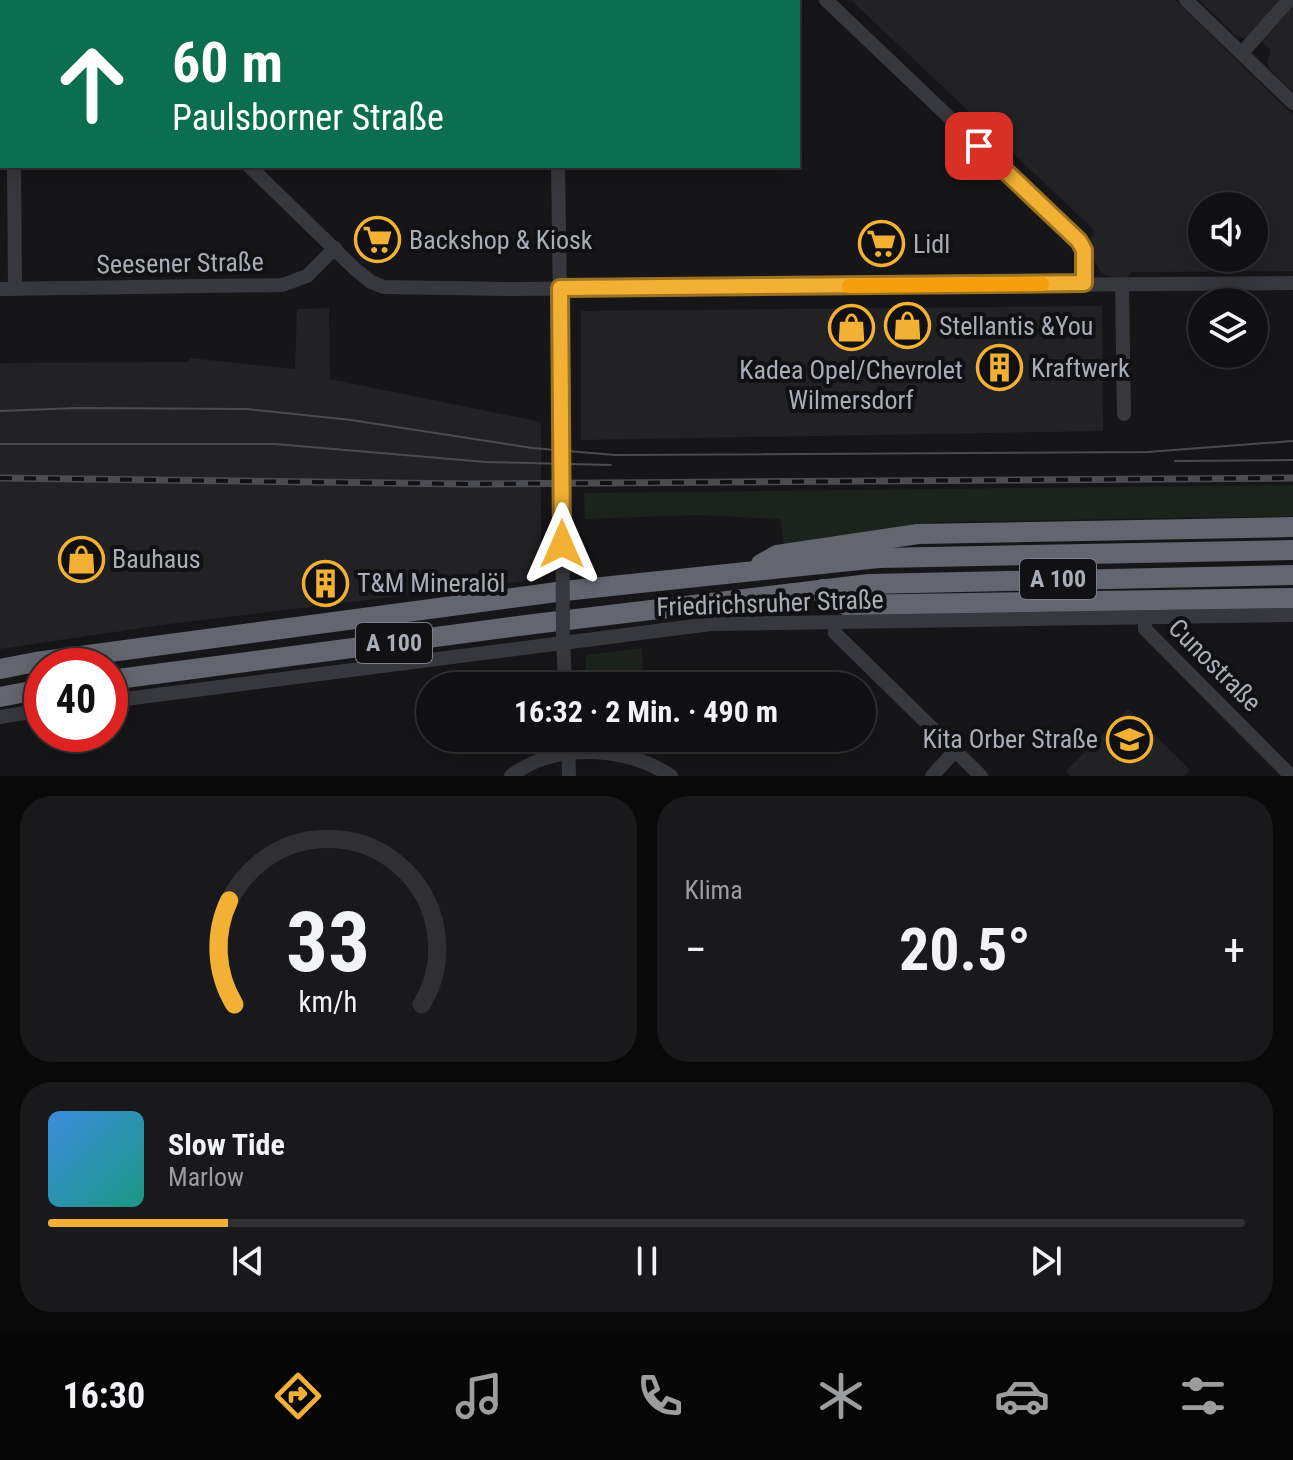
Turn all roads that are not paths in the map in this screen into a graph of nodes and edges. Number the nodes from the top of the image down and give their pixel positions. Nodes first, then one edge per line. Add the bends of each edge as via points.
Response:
1 (826, 0) edge
2 (1186, 0) edge
3 (1289, 0) edge
4 (1242, 53) junction
5 (1293, 103) edge
6 (14, 168) edge
7 (251, 168) edge
8 (558, 168) edge
9 (335, 248) junction
10 (1084, 283) junction
11 (1293, 283) edge
12 (1122, 284) junction
13 (560, 288) junction
14 (7, 289) edge
15 (1124, 414) dead end
16 (1293, 527) edge
17 (1293, 550) edge
18 (751, 570) junction
19 (1293, 575) edge
20 (823, 589) junction
21 (1293, 598) edge
22 (1293, 615) edge
23 (1145, 618) junction
24 (834, 623) junction
25 (563, 638) junction
26 (0, 669) edge
27 (564, 672) edge
28 (128, 678) edge
29 (24, 692) edge
30 (0, 697) edge
31 (128, 698) edge
32 (24, 713) edge
33 (0, 717) edge
34 (955, 751) junction
35 (554, 752) edge
36 (568, 752) edge
37 (602, 752) edge
38 (511, 776) edge
39 (569, 776) edge
40 (671, 776) edge
41 (932, 776) edge
42 (981, 776) edge
43 (1291, 776) edge

1 - 10 street via 1079,241
2 - 4 street
3 - 4 street
4 - 5 street
6 - 14 street
7 - 9 street
8 - 13 street
9 - 13 street via 383,287
9 - 14 street, Seesener Straße via 307,276 282,285
10 - 12 street
10 - 13 street
11 - 12 street
12 - 15 street
13 - 25 street, bridge
16 - 18 highway via 918,534 777,555
17 - 18 highway, A 100 via 879,558
18 - 26 highway, A 100
19 - 20 highway, A 100
20 - 21 highway via 845,605
20 - 28 highway, A 100
22 - 23 street, Friedrichsruher Straße
23 - 24 street, Friedrichsruher Straße
23 - 43 street, Cunostraße via 1145,629
24 - 25 street, Friedrichsruher Straße via 711,624
24 - 34 street via 835,633
25 - 27 street
25 - 31 street, Friedrichsruher Straße
29 - 30 highway
32 - 33 street
34 - 41 street
34 - 42 street
35 - 38 street
36 - 39 street
37 - 40 street via 648,763

